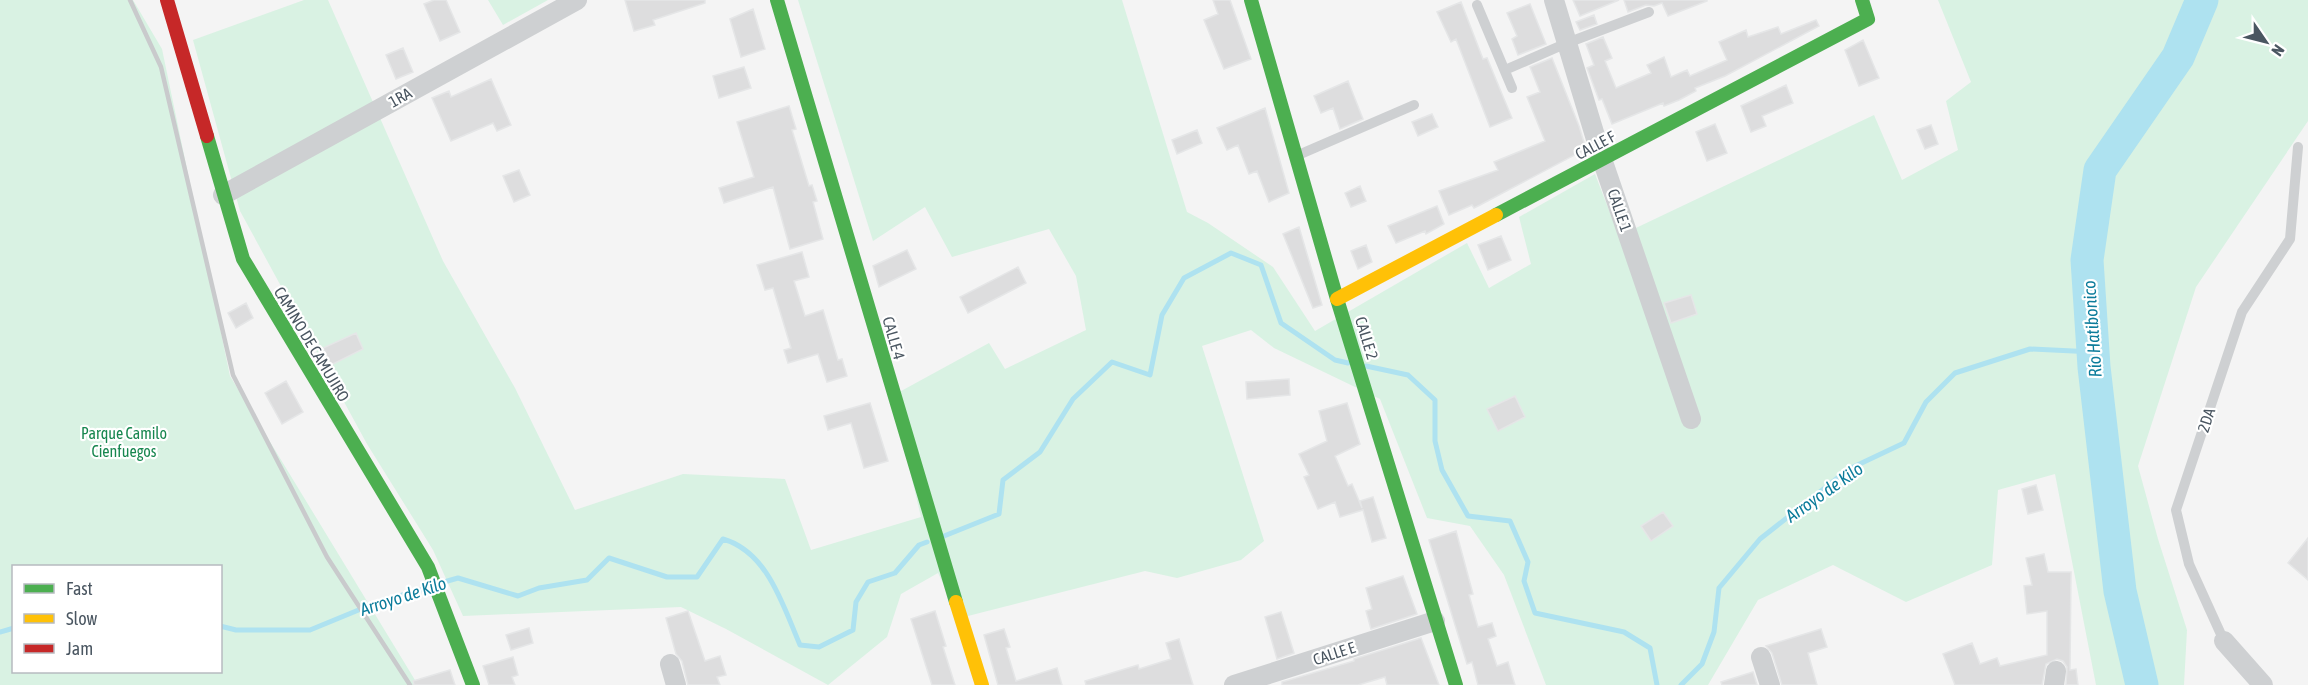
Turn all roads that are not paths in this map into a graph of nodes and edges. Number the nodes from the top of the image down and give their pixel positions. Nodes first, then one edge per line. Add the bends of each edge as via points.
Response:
1 (167, 0) edge
2 (577, 0) edge
3 (777, 0) edge
4 (1251, 0) edge
5 (1554, 0) edge
6 (1862, 0) edge
7 (1477, 5) dead end
8 (1649, 12) dead end
9 (1567, 43) junction
10 (1505, 70) junction
11 (1512, 88) dead end
12 (1414, 105) dead end
13 (2298, 147) dead end
14 (1296, 157) junction
15 (1602, 159) junction
16 (223, 195) junction
17 (1337, 299) junction
18 (1691, 419) dead end
19 (1435, 621) junction
20 (2224, 641) joint
21 (1761, 657) dead end
22 (670, 664) dead end
23 (473, 685) edge
24 (676, 685) edge
25 (982, 685) edge
26 (1235, 685) edge
27 (1456, 685) edge
28 (1770, 685) edge
29 (2263, 685) edge

1 - 16 street, CAMINO DE CAMUJIRO
2 - 16 street, 1RA
3 - 25 street, CALLE 4
4 - 14 street, CALLE 2
5 - 9 street, CALLE 1
6 - 15 street, CALLE F via 1868,19
7 - 10 lane
8 - 9 lane
9 - 10 lane
9 - 15 street, CALLE 1
10 - 11 lane
12 - 14 lane
13 - 20 lane, 2DA via 2290,238 2242,312 2176,510 2189,564
14 - 17 street, CALLE 2
15 - 17 street, CALLE F
15 - 18 street, CALLE 1
16 - 23 street, CAMINO DE CAMUJIRO via 243,259 428,567
17 - 19 street, CALLE 2
19 - 26 street, CALLE E
19 - 27 street, CALLE 2
20 - 29 street, 2DA
21 - 28 street
22 - 24 street

